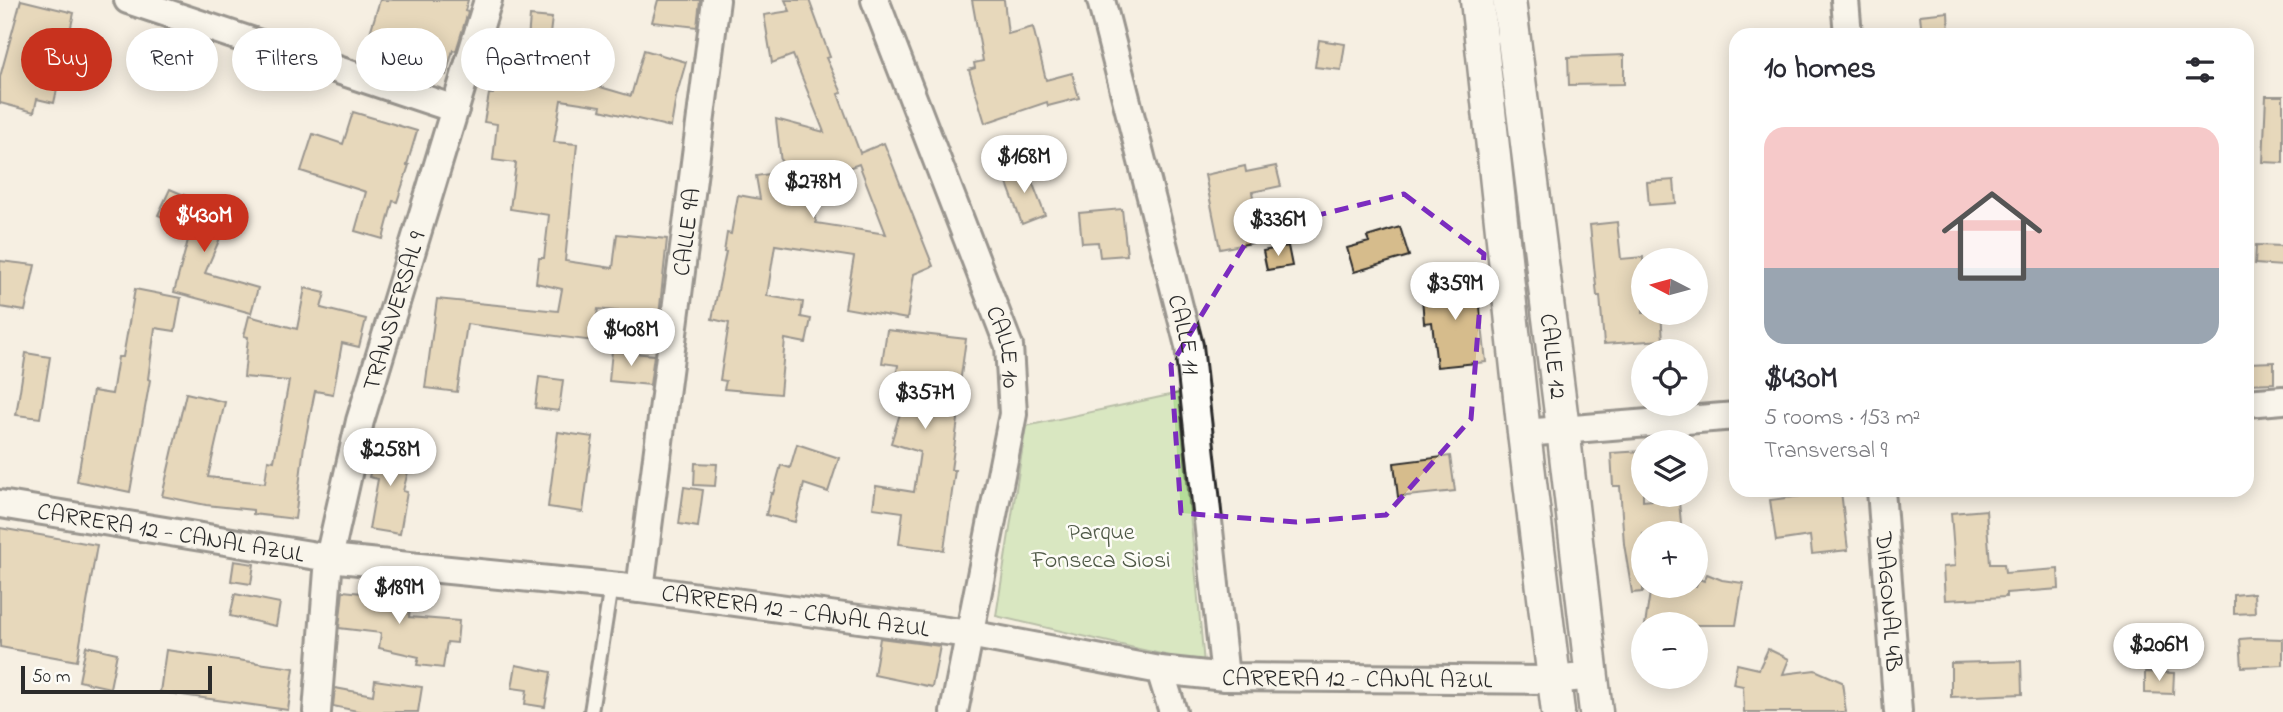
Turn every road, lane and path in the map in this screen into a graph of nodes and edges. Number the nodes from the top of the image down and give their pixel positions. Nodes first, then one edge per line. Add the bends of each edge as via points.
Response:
1 (128, 0) edge
2 (488, 0) edge
3 (716, 0) edge
4 (875, 0) edge
5 (1101, 0) edge
6 (1846, 0) edge
7 (1509, 1) edge
8 (1477, 4) edge
9 (1848, 28) edge
10 (455, 109) junction
11 (2283, 400) edge
12 (2254, 402) edge
13 (1729, 417) edge
14 (1563, 429) junction
15 (1524, 433) junction
16 (1882, 497) edge
17 (0, 504) edge
18 (329, 558) junction
19 (611, 586) junction
20 (640, 589) junction
21 (969, 634) junction
22 (1160, 670) junction
23 (1225, 677) junction
24 (1592, 677) junction
25 (1554, 680) junction
26 (317, 712) edge
27 (591, 712) edge
28 (954, 712) edge
29 (1172, 712) edge
30 (1558, 712) edge
31 (1595, 712) edge
32 (1898, 712) edge

1 - 10 street
2 - 10 street, TRANSVERSAL 9
3 - 20 street, CALLE 9A
4 - 21 street, CALLE 10 via 1009,346 1013,414
5 - 23 street, CALLE 11 via 1189,346
6 - 9 street
7 - 8 street
7 - 14 street, CALLE 12
8 - 15 street, CALLE 12
10 - 18 street, TRANSVERSAL 9 via 360,421
11 - 12 street
13 - 14 street
14 - 15 street
14 - 24 street, CALLE 12
15 - 25 street, CALLE 12
16 - 32 street, DIAGONAL 4B
17 - 18 street, CARRERA 12 - CANAL AZUL
18 - 19 street, CARRERA 12 - CANAL AZUL
18 - 26 street, TRANSVERSAL 9
19 - 20 street, CARRERA 12 - CANAL AZUL
19 - 27 lane
20 - 21 street, CARRERA 12 - CANAL AZUL
21 - 22 street, CARRERA 12 - CANAL AZUL
21 - 28 street, CALLE 10
22 - 23 street, CARRERA 12 - CANAL AZUL
22 - 29 street
23 - 25 street, CARRERA 12 - CANAL AZUL
24 - 25 street, CARRERA 12 - CANAL AZUL
24 - 31 street, CALLE 12
25 - 30 street, CALLE 12

